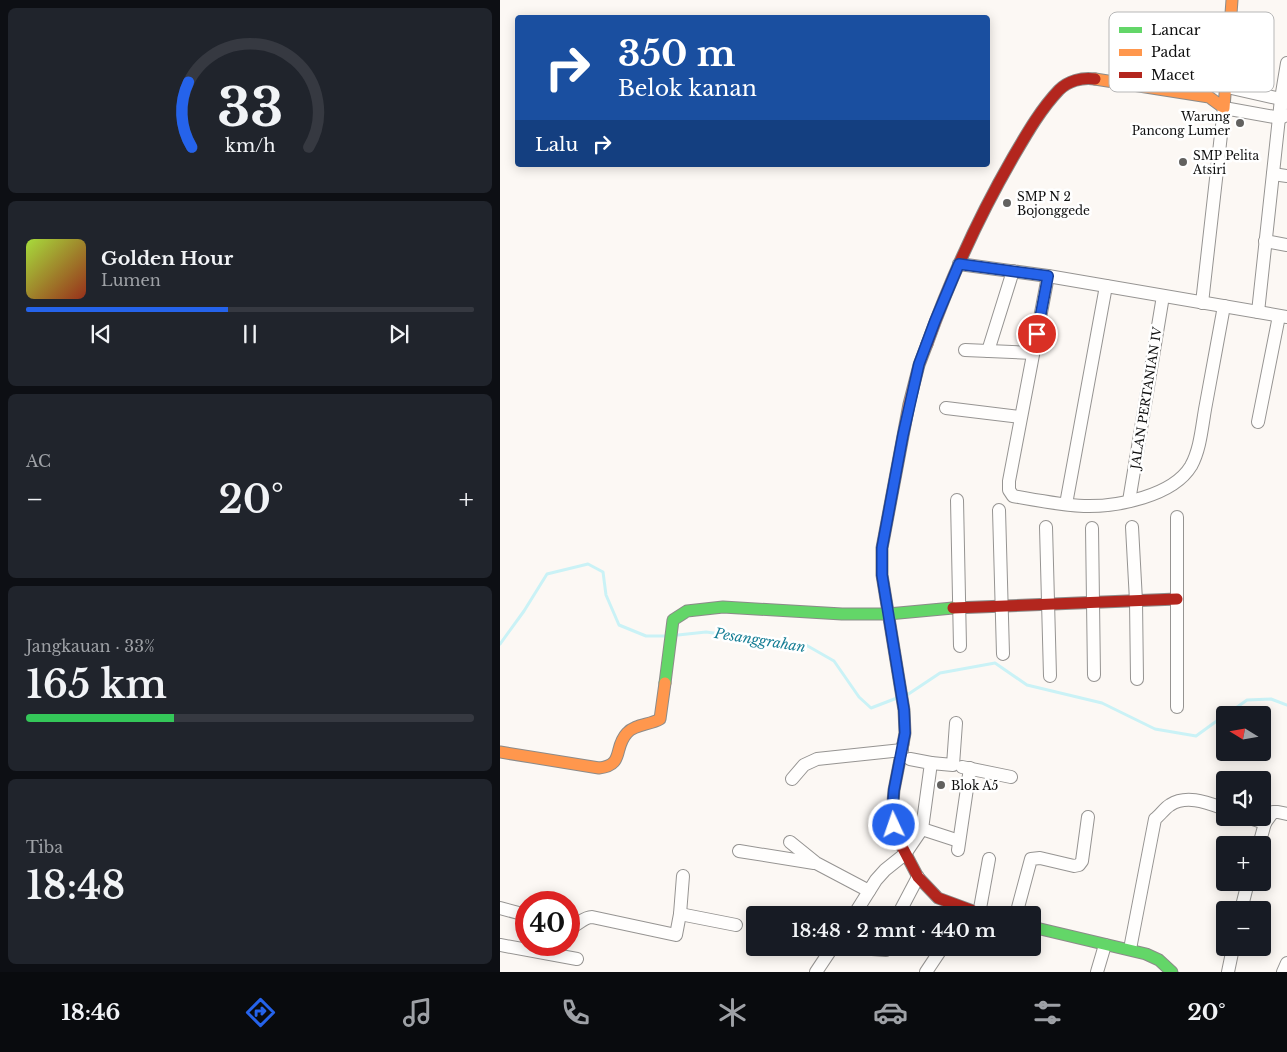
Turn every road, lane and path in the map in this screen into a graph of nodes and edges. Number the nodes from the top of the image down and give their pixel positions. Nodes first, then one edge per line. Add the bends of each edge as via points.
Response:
1 (1287, 63) edge
2 (1109, 81) edge
3 (1183, 92) edge
4 (1217, 92) edge
5 (1226, 92) edge
6 (1247, 92) edge
7 (1209, 96) junction
8 (1284, 101) edge
9 (1224, 108) junction
10 (1283, 117) edge
11 (1273, 174) junction
12 (1287, 176) edge
13 (1265, 241) junction
14 (1287, 245) edge
15 (959, 264) junction
16 (1013, 272) junction
17 (1048, 276) junction
18 (1106, 286) junction
19 (1163, 296) junction
20 (1202, 303) junction
21 (1224, 306) junction
22 (1258, 312) junction
23 (1283, 317) edge
24 (964, 350) dead end
25 (988, 351) junction
26 (1033, 353) junction
27 (946, 408) dead end
28 (1020, 417) junction
29 (1258, 422) dead end
30 (957, 500) dead end
31 (1129, 501) junction
32 (1066, 504) junction
33 (1000, 510) dead end
34 (1177, 517) dead end
35 (1046, 526) dead end
36 (1132, 527) dead end
37 (1092, 528) dead end
38 (1177, 599) junction
39 (1136, 601) junction
40 (1093, 602) junction
41 (1048, 604) junction
42 (1002, 606) junction
43 (960, 607) junction
44 (888, 614) junction
45 (960, 646) dead end
46 (1003, 654) dead end
47 (1094, 675) dead end
48 (1050, 676) dead end
49 (1138, 679) dead end
50 (1177, 707) dead end
51 (956, 723) dead end
52 (500, 752) edge
53 (906, 755) junction
54 (930, 763) junction
55 (953, 765) junction
56 (970, 768) junction
57 (1011, 777) dead end
58 (792, 779) dead end
59 (1216, 805) edge
60 (1287, 814) edge
61 (1271, 815) edge
62 (1088, 817) dead end
63 (922, 829) junction
64 (790, 842) dead end
65 (740, 851) dead end
66 (905, 854) junction
67 (989, 859) dead end
68 (816, 863) junction
69 (683, 876) dead end
70 (918, 877) junction
71 (869, 891) junction
72 (860, 906) edge
73 (903, 906) edge
74 (953, 906) edge
75 (982, 906) edge
76 (1018, 906) edge
77 (500, 908) edge
78 (515, 912) edge
79 (680, 914) junction
80 (580, 922) edge
81 (736, 925) dead end
82 (1041, 929) edge
83 (1105, 944) junction
84 (500, 945) edge
85 (1130, 949) junction
86 (827, 956) edge
87 (937, 956) edge
88 (1231, 956) edge
89 (577, 959) dead end
90 (1287, 963) edge
91 (816, 972) edge
92 (926, 972) edge
93 (1097, 972) edge
94 (1172, 972) edge
95 (1228, 972) edge
96 (1283, 972) edge

1 - 8 street
2 - 15 street via 1090,78 1072,81 1060,89 1031,126 992,194
3 - 7 street
4 - 7 street
5 - 9 street
6 - 8 street
7 - 9 street
8 - 10 street
9 - 10 street
9 - 20 street
10 - 11 street
11 - 12 street
11 - 13 street
13 - 14 street
13 - 22 street
15 - 16 street
15 - 44 street via 919,364 898,458 882,548
16 - 17 street
16 - 25 street
17 - 18 street
17 - 26 street
18 - 19 street
18 - 32 street
19 - 20 street
19 - 31 street, JALAN PERTANIAN IV
20 - 21 street
21 - 22 street
21 - 31 street via 1199,444 1190,468 1163,491
22 - 23 street
23 - 29 street
24 - 25 street
25 - 26 street
26 - 28 street
27 - 28 street
28 - 32 street via 1009,490 1013,496
30 - 43 street
31 - 32 street via 1096,506
33 - 42 street
34 - 38 street
35 - 41 street
36 - 39 street
37 - 40 street
38 - 39 street
38 - 50 street
39 - 40 street
39 - 49 street
40 - 41 street
40 - 47 street
41 - 42 street
41 - 48 street
42 - 43 street
42 - 46 street
43 - 44 street
43 - 45 street
44 - 52 street via 723,607 687,611 674,620 660,719 627,732 612,765 599,768
44 - 53 street via 904,710
51 - 55 street
53 - 54 street
53 - 58 street via 817,759 809,761
53 - 66 street via 894,790 892,814
54 - 55 street
54 - 63 street
55 - 56 street
56 - 57 street
56 - 63 street via 959,845
59 - 85 street via 1185,798 1170,805 1155,819
60 - 61 street via 1273,812
62 - 76 street via 1079,865 1031,859
63 - 66 street
64 - 68 street
65 - 68 street
66 - 70 street
66 - 71 street via 885,870
67 - 75 street
68 - 71 street
69 - 79 street
70 - 73 street
70 - 74 street via 938,898
71 - 72 street
77 - 78 street
79 - 80 street via 678,934 675,935 592,916
79 - 81 street
82 - 83 street
83 - 85 street
83 - 93 street
84 - 89 street
85 - 94 street via 1159,960
86 - 91 street
87 - 92 street
88 - 95 street
90 - 96 street

